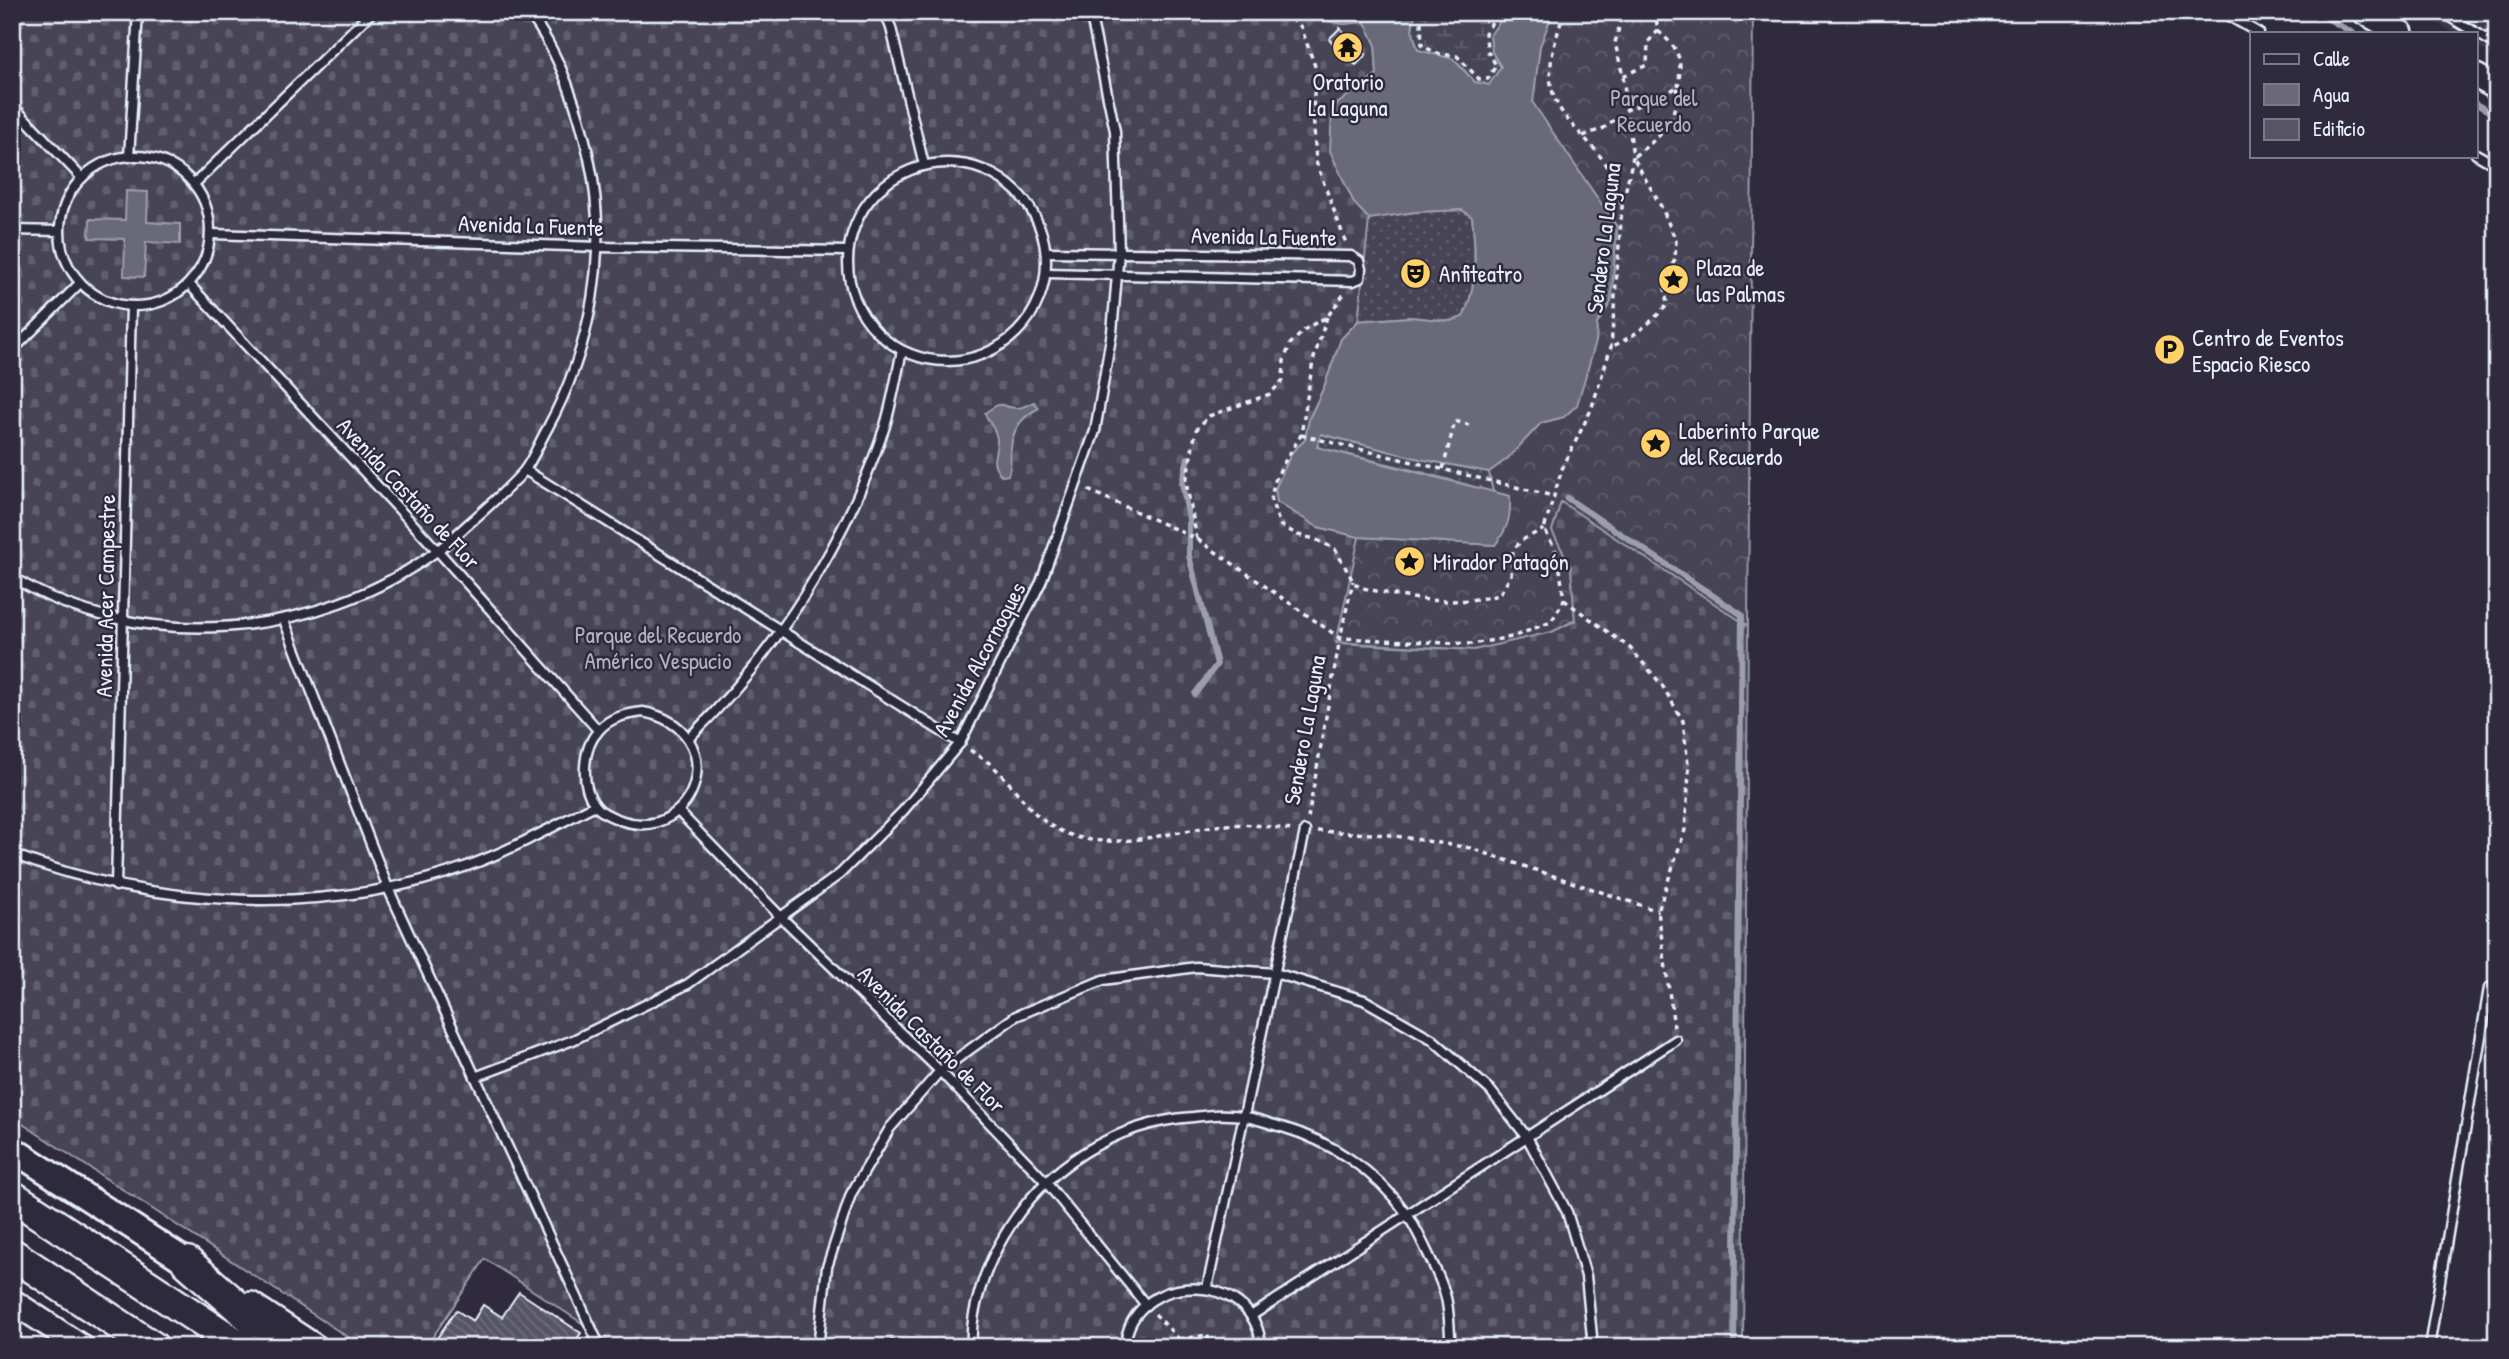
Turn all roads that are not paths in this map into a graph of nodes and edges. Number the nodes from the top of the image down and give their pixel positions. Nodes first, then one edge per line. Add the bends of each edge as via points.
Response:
1 (138, 12) edge
2 (372, 12) edge
3 (544, 12) edge
4 (885, 12) edge
5 (1090, 12) edge
6 (2222, 12) edge
7 (2364, 12) edge
8 (2441, 12) edge
9 (531, 15) edge
10 (2257, 32) edge
11 (2399, 32) edge
12 (2475, 32) edge
13 (2478, 34) edge
14 (2497, 45) edge
15 (2478, 77) edge
16 (2497, 88) edge
17 (12, 105) edge
18 (2478, 155) edge
19 (130, 157) junction
20 (924, 165) junction
21 (2497, 166) edge
22 (82, 178) junction
23 (194, 184) junction
24 (12, 230) edge
25 (59, 231) junction
26 (212, 233) junction
27 (598, 247) junction
28 (848, 251) junction
29 (1047, 252) junction
30 (1119, 252) junction
31 (1048, 274) junction
32 (1117, 276) junction
33 (80, 283) junction
34 (189, 284) junction
35 (131, 306) junction
36 (12, 351) edge
37 (902, 351) junction
38 (524, 470) junction
39 (438, 551) junction
40 (12, 577) edge
41 (284, 620) junction
42 (125, 621) junction
43 (781, 632) junction
44 (598, 730) junction
45 (689, 738) junction
46 (960, 743) junction
47 (595, 805) junction
48 (678, 811) junction
49 (1305, 831) road end
50 (12, 854) edge
51 (116, 887) junction
52 (388, 888) junction
53 (781, 917) junction
54 (1275, 973) junction
55 (2489, 988) dead end
56 (1676, 1040) road end
57 (940, 1071) junction
58 (475, 1077) junction
59 (1244, 1116) junction
60 (1527, 1137) junction
61 (12, 1149) edge
62 (1045, 1181) junction
63 (12, 1196) edge
64 (1408, 1214) junction
65 (12, 1255) edge
66 (187, 1262) junction
67 (1208, 1288) junction
68 (12, 1301) edge
69 (1146, 1305) junction
70 (1251, 1316) junction
71 (971, 1343) edge
72 (817, 1344) edge
73 (82, 1347) edge
74 (153, 1347) edge
75 (241, 1347) edge
76 (284, 1347) edge
77 (316, 1347) edge
78 (600, 1347) edge
79 (1125, 1347) edge
80 (1261, 1347) edge
81 (1451, 1347) edge
82 (1593, 1347) edge
83 (2429, 1347) edge

1 - 19 lane
2 - 23 lane
3 - 9 lane
4 - 20 lane
5 - 30 lane, Avenida Alcornoques via 1115,131
6 - 10 lane
7 - 11 main road
8 - 12 lane
9 - 27 lane via 559,64 582,123 595,185
13 - 14 lane
15 - 16 main road
17 - 22 lane
18 - 21 lane
19 - 22 lane via 111,160
19 - 23 lane via 176,168
20 - 28 lane via 896,177 872,196 856,222
20 - 29 lane via 954,162 984,169 1010,184 1030,206
22 - 25 lane via 68,198
23 - 26 lane via 206,205
24 - 25 lane
25 - 33 lane via 66,261
26 - 27 lane, Avenida La Fuente
26 - 34 lane via 201,268
27 - 28 lane, Avenida La Fuente
27 - 38 lane via 589,324 564,397
28 - 37 lane via 849,281 859,310 877,334
29 - 30 lane, Avenida La Fuente
29 - 31 lane
30 - 32 lane, Avenida Alcornoques
30 - 32 lane, Avenida La Fuente via 1350,257 1359,261 1361,269 1360,278 1353,281
31 - 32 lane, Avenida La Fuente
31 - 37 lane via 1024,326 998,348 966,360 931,363
32 - 46 lane, Avenida Alcornoques via 1096,431 1041,582
33 - 35 lane via 101,298
33 - 36 lane
34 - 35 lane via 170,298
34 - 39 lane, Avenida Castaño de Flor
35 - 42 lane, Avenida Acer Campestre
37 - 43 lane via 885,426 860,493
38 - 39 lane
38 - 43 lane
39 - 41 lane via 345,601
39 - 44 lane, Avenida Castaño de Flor
40 - 42 lane via 77,607
41 - 42 lane via 186,628
41 - 52 lane
42 - 51 lane, Avenida Acer Campestre
43 - 45 lane
43 - 46 lane
44 - 45 lane via 625,714 643,712 660,715
44 - 47 lane via 584,764
45 - 48 lane via 697,773 693,790
46 - 53 lane, Avenida Alcornoques via 903,811 840,874
47 - 48 lane via 615,819 633,824 651,824
47 - 52 lane via 470,865
48 - 53 lane, Avenida Castaño de Flor
49 - 54 lane, Sendero La Laguna
50 - 51 lane
51 - 52 lane via 218,900 328,897
52 - 58 lane
53 - 57 lane, Avenida Castaño de Flor
53 - 58 lane, Avenida Alcornoques via 688,984 573,1040
54 - 57 lane via 1196,967 1103,980 1016,1016
54 - 59 lane, Sendero La Laguna
54 - 60 lane via 1364,1000 1432,1039 1490,1090
55 - 83 lane
56 - 60 lane
57 - 62 lane, Avenida Castaño de Flor
57 - 72 lane via 890,1128 852,1194 827,1267
58 - 78 lane
59 - 62 lane via 1169,1119 1124,1131 1082,1153
59 - 64 lane via 1308,1135 1351,1158
59 - 67 lane, Sendero La Laguna
60 - 64 lane
60 - 82 lane via 1567,1212 1586,1276
61 - 66 main road
62 - 69 lane, Avenida Castaño de Flor
62 - 71 lane via 1016,1215 993,1254 978,1296
63 - 75 highway
64 - 70 lane
64 - 81 lane via 1445,1294
65 - 74 highway
66 - 76 highway
66 - 77 main road
67 - 69 lane via 1185,1287
67 - 70 lane via 1225,1294
68 - 73 main road
69 - 79 lane via 1133,1322
70 - 80 lane

